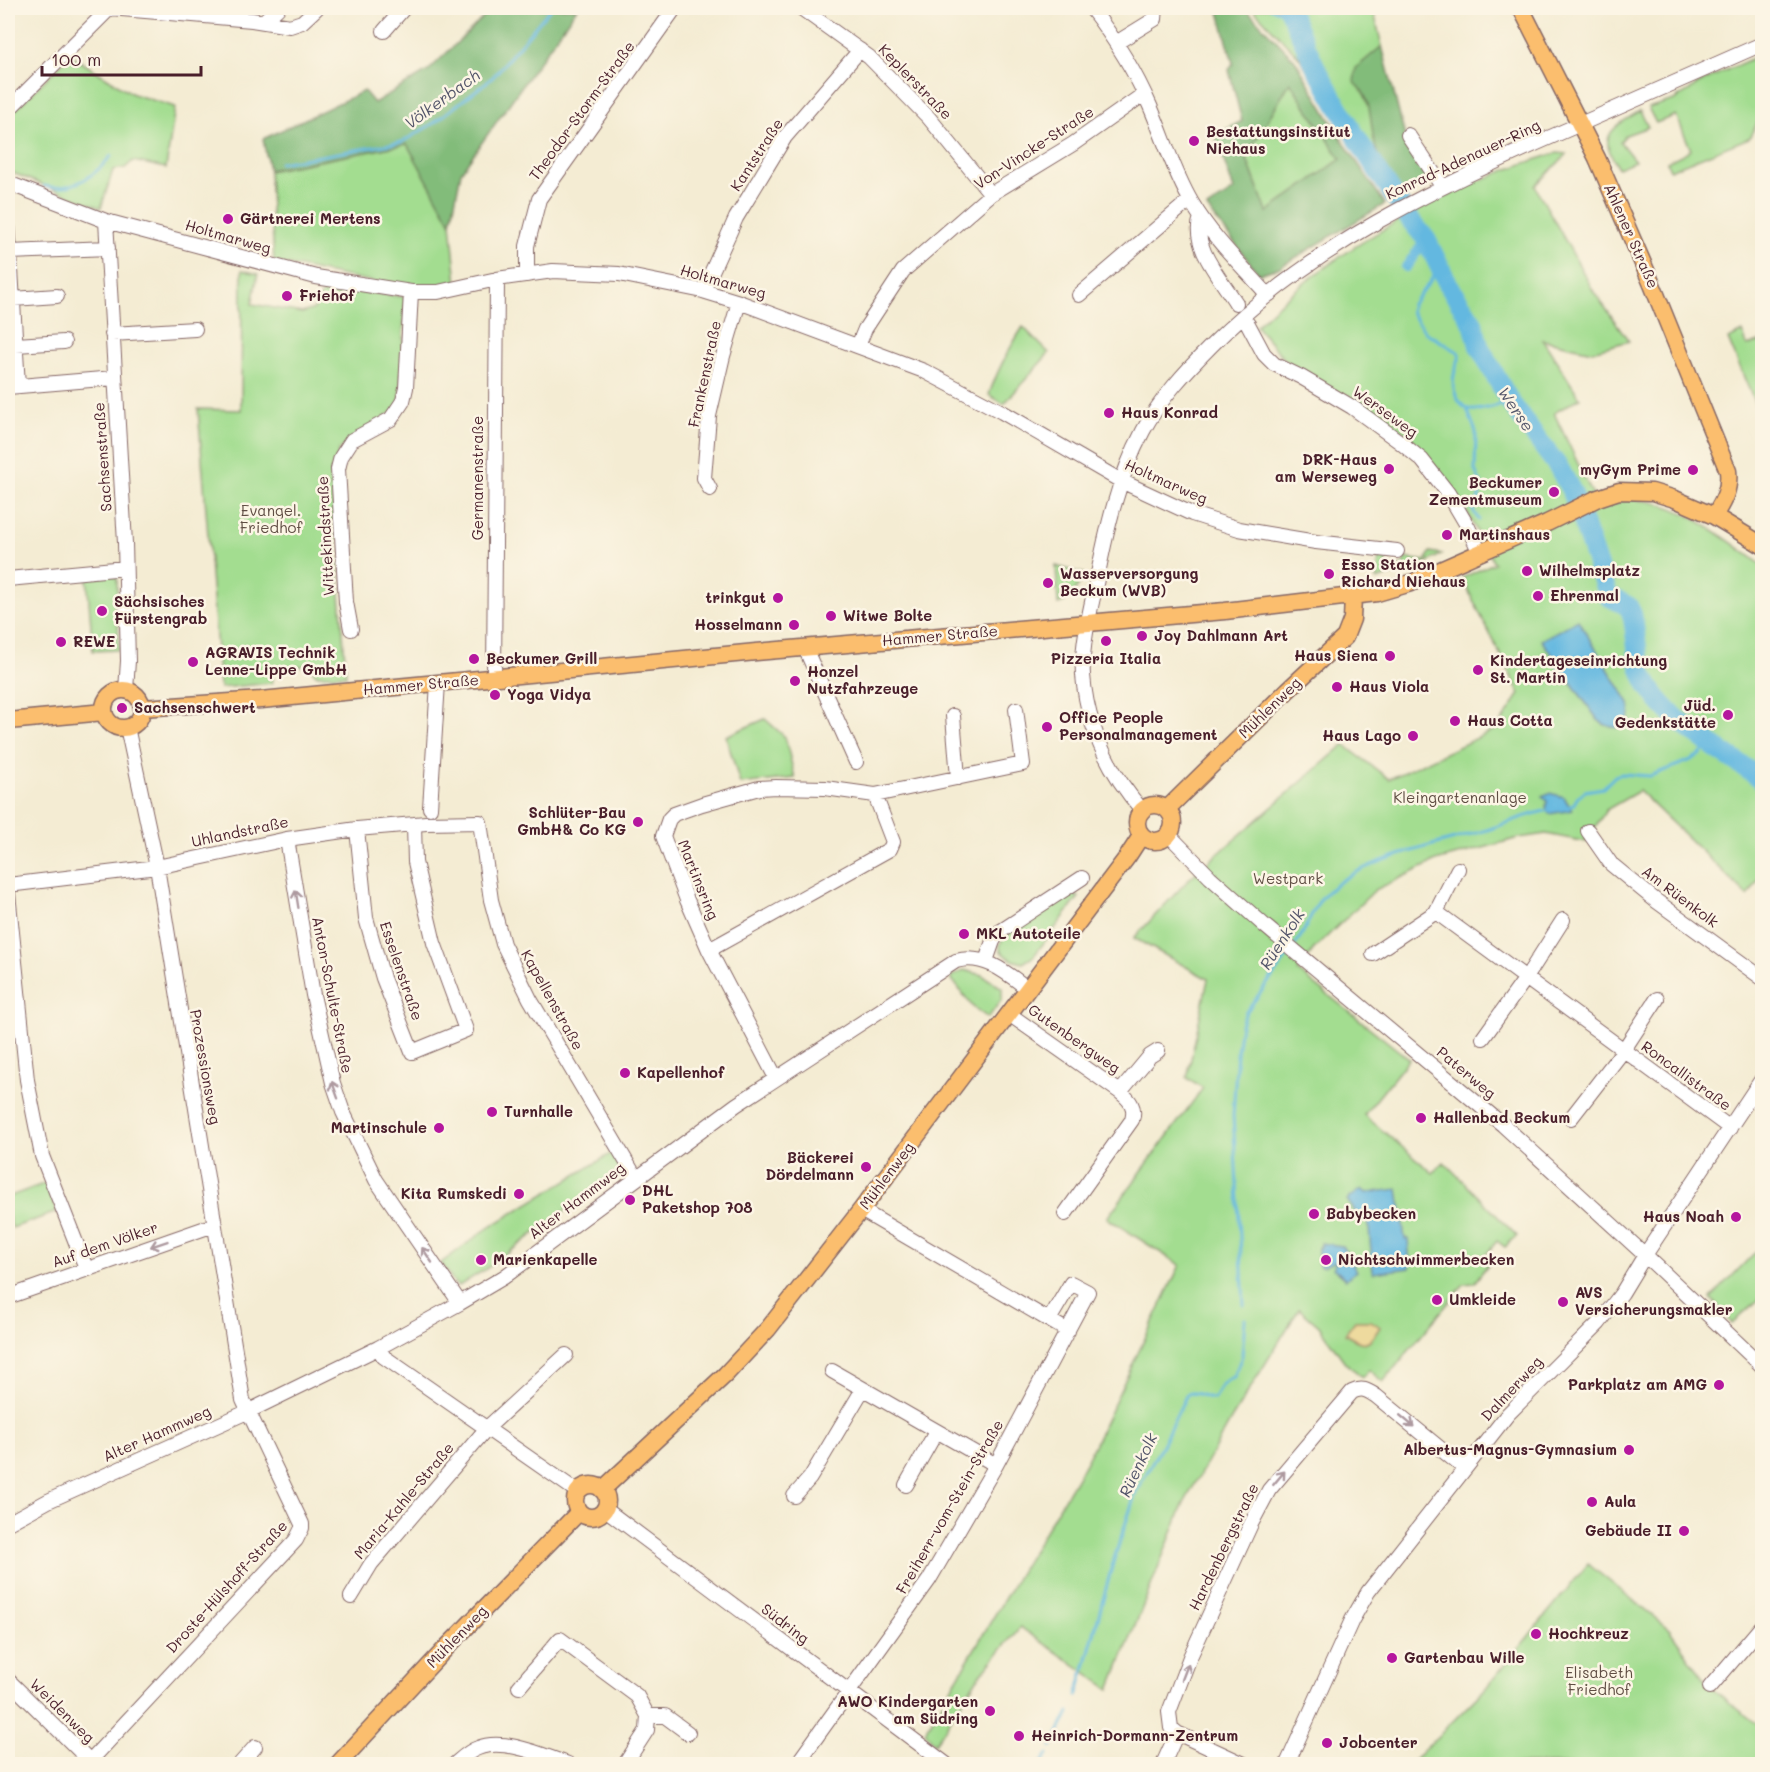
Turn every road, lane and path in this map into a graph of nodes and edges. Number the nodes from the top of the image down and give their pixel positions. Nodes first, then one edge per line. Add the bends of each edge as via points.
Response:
1 (110, 8) edge
2 (278, 8) edge
3 (317, 8) edge
4 (404, 8) edge
5 (675, 8) edge
6 (801, 8) edge
7 (1091, 8) edge
8 (1156, 8) edge
9 (1521, 8) edge
10 (264, 21) junction
11 (384, 31) dead end
12 (1116, 43) junction
13 (1762, 44) edge
14 (860, 50) junction
15 (1144, 94) junction
16 (8, 110) edge
17 (1581, 124) junction
18 (1408, 135) dead end
19 (8, 183) edge
20 (1442, 186) junction
21 (991, 194) junction
22 (1190, 200) junction
23 (1201, 218) junction
24 (106, 221) junction
25 (8, 225) edge
26 (108, 248) junction
27 (10, 252) junction
28 (527, 275) junction
29 (497, 279) junction
30 (703, 291) junction
31 (411, 292) junction
32 (1079, 295) dead end
33 (1268, 295) junction
34 (57, 296) dead end
35 (13, 299) junction
36 (739, 302) junction
37 (1236, 303) dead end
38 (1248, 324) dead end
39 (195, 329) dead end
40 (112, 334) junction
41 (64, 342) dead end
42 (16, 345) junction
43 (858, 346) junction
44 (114, 378) junction
45 (13, 387) edge
46 (1121, 482) junction
47 (710, 489) dead end
48 (1714, 516) junction
49 (1762, 545) edge
50 (1397, 551) dead end
51 (1480, 553) junction
52 (125, 568) junction
53 (8, 579) edge
54 (1353, 597) junction
55 (1088, 622) junction
56 (351, 629) dead end
57 (805, 648) junction
58 (494, 678) junction
59 (438, 683) junction
60 (126, 690) junction
61 (142, 708) junction
62 (1016, 709) dead end
63 (104, 712) junction
64 (952, 716) dead end
65 (8, 721) edge
66 (128, 728) junction
67 (856, 762) dead end
68 (958, 778) junction
69 (875, 795) junction
70 (430, 808) dead end
71 (1167, 809) junction
72 (1142, 810) junction
73 (480, 822) joint
74 (414, 824) junction
75 (357, 829) junction
76 (1588, 831) dead end
77 (1169, 835) junction
78 (1141, 836) junction
79 (287, 838) junction
80 (157, 867) junction
81 (1458, 869) dead end
82 (1082, 878) dead end
83 (8, 885) edge
84 (8, 894) edge
85 (1436, 912) junction
86 (1563, 920) dead end
87 (709, 950) junction
88 (1373, 954) dead end
89 (986, 961) junction
90 (1526, 978) junction
91 (1762, 978) edge
92 (1028, 988) junction
93 (1657, 999) dead end
94 (1009, 1014) junction
95 (1483, 1038) dead end
96 (1158, 1051) dead end
97 (1623, 1051) junction
98 (776, 1078) junction
99 (1762, 1079) edge
100 (1120, 1092) junction
101 (1571, 1118) dead end
102 (1730, 1128) junction
103 (636, 1178) junction
104 (861, 1210) junction
105 (1065, 1214) dead end
106 (214, 1225) junction
107 (1645, 1254) junction
108 (86, 1268) junction
109 (8, 1297) edge
110 (460, 1303) junction
111 (1049, 1320) junction
112 (1068, 1330) junction
113 (378, 1348) junction
114 (566, 1355) dead end
115 (1762, 1366) edge
116 (832, 1371) dead end
117 (863, 1389) junction
118 (247, 1412) junction
119 (487, 1428) junction
120 (936, 1432) junction
121 (996, 1465) junction
122 (1464, 1468) junction
123 (906, 1485) dead end
124 (602, 1490) junction
125 (578, 1492) junction
126 (794, 1496) dead end
127 (605, 1509) junction
128 (579, 1512) junction
129 (8, 1523) edge
130 (351, 1597) dead end
131 (1762, 1626) edge
132 (8, 1680) edge
133 (519, 1687) dead end
134 (1710, 1687) dead end
135 (850, 1693) junction
136 (648, 1716) junction
137 (1174, 1731) junction
138 (688, 1733) dead end
139 (255, 1747) dead end
140 (91, 1763) edge
141 (240, 1764) edge
142 (339, 1764) edge
143 (455, 1764) edge
144 (568, 1764) edge
145 (625, 1764) edge
146 (797, 1764) edge
147 (946, 1764) edge
148 (1163, 1764) edge
149 (1244, 1764) edge
150 (1287, 1764) edge

1 - 10 street
1 - 16 street
2 - 10 street
3 - 10 street via 302,22 290,26
4 - 11 street
5 - 28 street, Theodor-Storm-Straße via 539,199 527,246
6 - 14 street, Keplerstraße
7 - 12 street
8 - 12 street via 1155,19
9 - 17 main road, Ahlener Straße
12 - 15 street
13 - 17 street, Konrad-Adenauer-Ring
14 - 21 street, Keplerstraße via 929,118
14 - 30 street, Kantstraße via 785,137 736,218
15 - 21 street, Von-Vincke-Straße via 1073,144
15 - 22 street
17 - 20 street, Konrad-Adenauer-Ring
17 - 48 main road, Ahlener Straße via 1728,471 1726,495
18 - 20 street
19 - 24 street, Holtmarweg
20 - 33 street, Konrad-Adenauer-Ring via 1381,218
21 - 43 street, Von-Vincke-Straße via 903,271
22 - 23 street
22 - 32 street
23 - 33 street
23 - 37 street via 1201,243
24 - 26 street, Sachsenstraße
24 - 31 street, Holtmarweg via 316,277
25 - 27 street
26 - 27 street
26 - 40 street, Sachsenstraße
27 - 35 street
28 - 29 street, Holtmarweg
28 - 30 street, Holtmarweg via 553,271 619,274
29 - 31 street, Holtmarweg via 438,292
29 - 58 street, Germanenstraße
30 - 36 street, Holtmarweg
31 - 56 street, Wittekindstraße via 403,401 392,419 345,447 338,469
33 - 46 street, Konrad-Adenauer-Ring via 1179,378 1143,430
34 - 35 street
35 - 42 street
36 - 43 street, Holtmarweg
36 - 47 street, Frankenstraße via 710,416 704,478
38 - 51 street, Werseweg via 1274,364 1352,407 1422,460 1448,493
39 - 40 street
40 - 44 street, Sachsenstraße
41 - 42 street
42 - 45 street
43 - 46 street, Holtmarweg via 924,371
44 - 45 street
44 - 52 street, Sachsenstraße
46 - 50 street, Holtmarweg via 1192,514 1239,529
46 - 55 street, Konrad-Adenauer-Ring
48 - 49 main road, Hammer Straße
48 - 51 main road, Hammer Straße via 1652,492 1619,491
51 - 54 main road, Hammer Straße via 1411,583
52 - 53 street
52 - 60 street, Sachsenstraße
54 - 55 main road, Hammer Straße
54 - 71 main road, Mühlenweg via 1352,619 1345,637
55 - 57 main road, Hammer Straße
55 - 72 street, Konrad-Adenauer-Ring via 1083,674 1091,718 1102,752
57 - 58 main road, Hammer Straße
57 - 67 street
58 - 59 main road, Hammer Straße
59 - 61 main road, Hammer Straße
59 - 70 street
60 - 61 main road via 137,696
60 - 63 main road via 110,696
61 - 66 main road via 139,720
62 - 68 street, Martinsring via 1023,764
63 - 65 main road
63 - 66 main road via 110,723
64 - 68 street
66 - 80 street, Prozessionsweg
68 - 69 street, Martinsring
69 - 87 street via 893,842 890,849
69 - 87 street, Martinsring via 776,787 730,795 674,814 663,836
71 - 72 main road via 1157,805
71 - 77 main road via 1173,818
72 - 78 main road via 1137,820
73 - 74 street, Uhlandstraße
73 - 103 street, Kapellenstraße via 491,900 503,944 530,999
74 - 75 street, Uhlandstraße
74 - 75 street, Esselenstraße via 414,862 434,943 466,1030 412,1052 383,978 366,918
75 - 79 street, Uhlandstraße
76 - 91 street, Am Rüenkolk via 1611,864
77 - 78 main road via 1159,841
77 - 107 street, Paterweg via 1276,936 1503,1125
78 - 92 main road, Mühlenweg
79 - 80 street, Uhlandstraße
110 -> 79 street, Anton-Schulte-Straße via 376,1180 343,1112 313,995
80 - 83 street, Uhlandstraße
80 - 106 street, Prozessionsweg
81 - 85 street
82 - 89 street via 998,933
84 - 108 street via 27,1080 42,1156
85 - 88 street
85 - 90 street, Roncallistraße
86 - 90 street
87 - 98 street, Martinsring
89 - 92 street
89 - 98 street, Alter Hammweg via 956,961
90 - 95 street
90 - 97 street, Roncallistraße
92 - 94 main road, Mühlenweg
93 - 97 street, Roncallistraße
94 - 100 street, Gutenbergweg
94 - 104 main road, Mühlenweg
96 - 100 street, Gutenbergweg
97 - 101 street, Roncallistraße
97 - 102 street, Roncallistraße
98 - 103 street, Alter Hammweg
99 - 102 street, Dalmerweg
100 - 105 street, Gutenbergweg via 1133,1106 1132,1120
102 - 107 street, Dalmerweg
103 - 110 street, Alter Hammweg via 504,1277
104 - 111 street
104 - 124 main road, Mühlenweg via 768,1329 724,1376
106 -> 108 street, Auf dem Völker
106 - 118 street, Prozessionsweg
107 - 115 street, Paterweg
107 - 122 street, Dalmerweg via 1599,1323 1518,1403
108 - 109 street, Auf dem Völker
110 - 113 street, Alter Hammweg
111 - 112 street
111 - 112 street, Freiherr-vom-Stein-Straße via 1071,1282 1089,1292
112 - 121 street, Freiherr-vom-Stein-Straße
113 - 118 street, Alter Hammweg
113 - 119 street via 384,1357
114 - 119 street, Maria-Kahle-Straße
116 - 117 street
117 - 120 street
117 - 126 street via 810,1478
118 - 129 street, Alter Hammweg via 48,1501
118 - 140 street, Droste-Hülshoff-Straße via 302,1528 296,1540
119 - 125 street
119 - 130 street, Maria-Kahle-Straße via 371,1564
120 - 121 street
120 - 123 street
121 - 135 street, Freiherr-vom-Stein-Straße via 929,1580
137 -> 122 street, Hardenbergstraße via 1169,1712 1251,1524 1269,1490 1352,1392 1366,1389
122 - 150 street, Dalmerweg via 1368,1592
124 - 125 main road via 590,1485
124 - 127 main road via 607,1499
125 - 128 main road via 575,1502
127 - 128 main road via 593,1517
127 - 135 street, Südring
128 - 142 main road, Mühlenweg
131 - 134 street
132 - 140 street, Weidenweg
133 - 136 street via 560,1639 637,1696
135 - 146 street, Freiherr-vom-Stein-Straße
135 - 147 street, Südring
136 - 138 street via 665,1716
136 - 145 street via 647,1730
137 - 148 street, Hardenbergstraße
137 - 149 street
139 - 141 street
143 - 144 street via 480,1746 492,1745 510,1746

